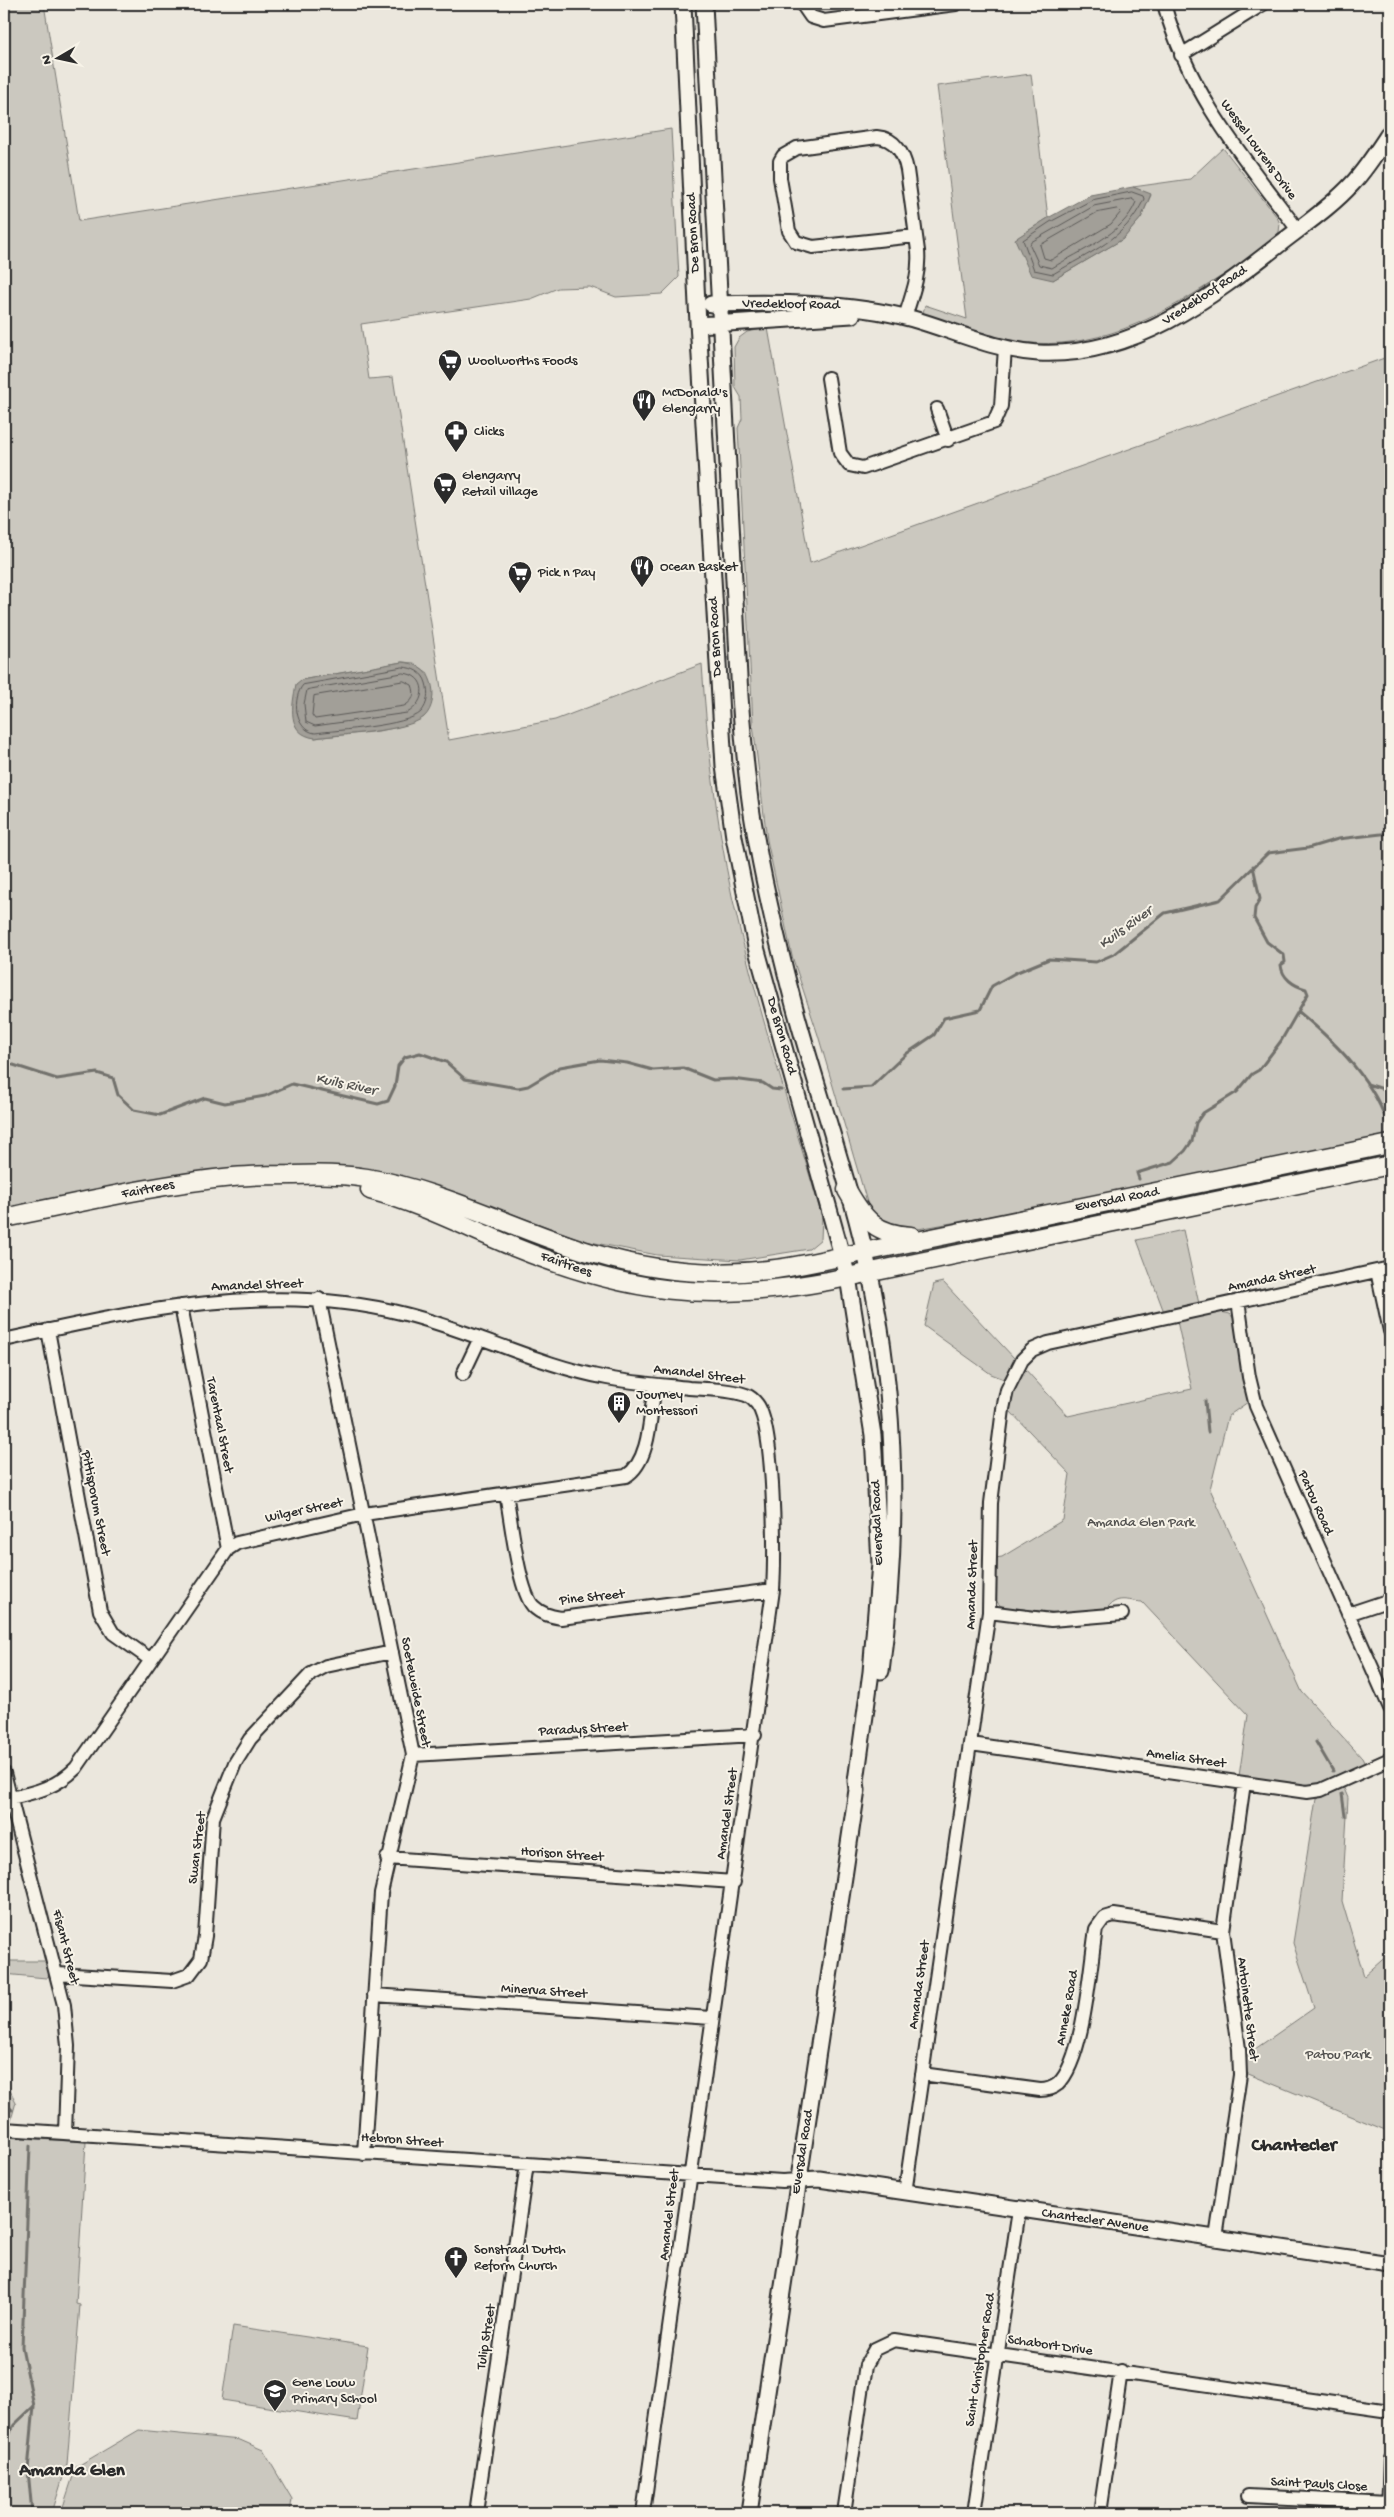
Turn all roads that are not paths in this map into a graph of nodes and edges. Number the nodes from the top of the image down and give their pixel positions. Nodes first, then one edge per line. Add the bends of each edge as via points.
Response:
1 (682, 4) edge
2 (704, 4) edge
3 (802, 4) edge
4 (956, 4) edge
5 (1164, 4) edge
6 (1263, 4) edge
7 (1182, 55) junction
8 (1390, 132) edge
9 (1298, 230) junction
10 (916, 236) junction
11 (697, 304) junction
12 (720, 304) junction
13 (884, 314) junction
14 (905, 318) junction
15 (721, 323) junction
16 (698, 324) junction
17 (1005, 348) junction
18 (828, 378) dead end
19 (937, 409) dead end
20 (948, 440) junction
21 (1390, 1144) edge
22 (1390, 1165) edge
23 (294, 1174) junction
24 (847, 1190) junction
25 (4, 1218) edge
26 (929, 1237) junction
27 (864, 1251) junction
28 (844, 1256) junction
29 (1390, 1268) edge
30 (1376, 1271) junction
31 (869, 1273) junction
32 (848, 1277) junction
33 (319, 1299) junction
34 (1238, 1301) junction
35 (181, 1306) junction
36 (48, 1330) junction
37 (1390, 1331) edge
38 (480, 1338) junction
39 (4, 1340) edge
40 (463, 1374) dead end
41 (655, 1385) junction
42 (506, 1494) junction
43 (364, 1514) junction
44 (228, 1549) junction
45 (774, 1590) junction
46 (1390, 1600) edge
47 (989, 1612) junction
48 (1122, 1614) dead end
49 (1348, 1614) junction
50 (392, 1652) junction
51 (151, 1660) junction
52 (1390, 1708) edge
53 (755, 1735) junction
54 (971, 1744) junction
55 (413, 1755) junction
56 (1390, 1759) edge
57 (4, 1773) edge
58 (1244, 1783) junction
59 (857, 1790) junction
60 (11, 1798) junction
61 (388, 1858) junction
62 (734, 1882) junction
63 (1224, 1931) junction
64 (58, 1974) junction
65 (374, 1995) junction
66 (711, 2018) junction
67 (922, 2074) junction
68 (4, 2129) edge
69 (65, 2133) junction
70 (364, 2154) junction
71 (527, 2164) junction
72 (691, 2175) junction
73 (799, 2180) junction
74 (905, 2193) junction
75 (1019, 2210) junction
76 (1216, 2238) junction
77 (1390, 2264) edge
78 (996, 2354) junction
79 (1120, 2371) junction
80 (1390, 2411) edge
81 (1390, 2458) edge
82 (1248, 2496) dead end
83 (1388, 2508) edge
84 (476, 2513) edge
85 (643, 2513) edge
86 (750, 2513) edge
87 (844, 2513) edge
88 (974, 2513) edge
89 (1100, 2513) edge

1 - 11 street, De Bron Road
2 - 12 street, De Bron Road
3 - 4 street via 811,17 824,21
5 - 7 street, Wessel Lourens Drive
6 - 7 street
7 - 9 street, Wessel Lourens Drive via 1223,132
8 - 9 street, Vredekloof Road via 1351,185
9 - 17 street, Vredekloof Road via 1231,282 1180,315 1144,332 1115,343 1067,352 1038,353
10 - 10 street via 906,163 891,141 877,137 797,148 780,161 789,231 796,242 813,246
10 - 14 street via 918,273
11 - 12 street, Vredekloof Road
11 - 16 street, De Bron Road
12 - 13 street, Vredekloof Road via 859,307
12 - 15 street, De Bron Road
13 - 14 street, Vredekloof Road
13 - 15 street, Vredekloof Road
14 - 17 street, Vredekloof Road
15 - 16 street, Vredekloof Road
15 - 24 street, De Bron Road via 740,696 752,818 763,879 794,1004
16 - 28 street, De Bron Road via 724,766 734,837 756,947
17 - 20 street via 998,416 988,426
18 - 20 street via 840,453 849,465 856,468 873,466
19 - 20 street
21 - 26 main road, Eversdal Road
22 - 31 main road, Eversdal Road
23 - 25 main road, Fairtrees via 232,1177 184,1184
23 - 28 main road, Fairtrees via 326,1173 401,1186 474,1208 591,1252 683,1271 776,1269
23 - 32 main road, Fairtrees via 384,1194 581,1272 654,1288 733,1293 780,1290
24 - 26 main road via 861,1212 877,1228 896,1235
24 - 27 street, De Bron Road
26 - 27 main road, Eversdal Road
27 - 28 main road, Fairtrees
27 - 31 street, Eversdal Road
28 - 32 street, Eversdal Road
29 - 30 street, Amanda Street
30 - 34 street, Amanda Street
30 - 37 street
31 - 32 main road, Fairtrees
31 - 59 street, Eversdal Road via 888,1386 893,1562 883,1655
32 - 59 street, Eversdal Road via 873,1434 880,1563
33 - 35 street, Amandel Street via 226,1299
33 - 38 street, Amandel Street via 405,1314
33 - 43 street, Soeteweide Street
34 - 47 street, Amanda Street via 1048,1343 1032,1350 1022,1360 1007,1390 996,1452 991,1503
34 - 49 street, Patou Road via 1256,1406
35 - 36 street, Amandel Street
35 - 44 street, Tarentaal Street
36 - 39 street, Amandel Street
36 - 51 street, Pittisporum Street via 100,1611 113,1632
38 - 40 street
38 - 41 street, Amandel Street via 558,1366 606,1378
41 - 42 street, Wilger Street via 644,1452 632,1472 620,1478
41 - 45 street, Amandel Street via 734,1392 749,1396 759,1406 769,1452
42 - 43 street, Wilger Street
42 - 45 street, Pine Street via 524,1587 534,1607 545,1615 561,1618
43 - 44 street, Wilger Street via 249,1538
43 - 50 street, Soeteweide Street
44 - 51 street, Wilger Street
45 - 53 street, Amandel Street
46 - 49 street
47 - 48 street via 1051,1620
47 - 54 street, Amanda Street
49 - 52 street, Patou Road
50 - 55 street, Soeteweide Street
50 - 64 street, Swan Street via 326,1666 311,1674 250,1739 235,1764 213,1818 206,1936 201,1959 194,1970 183,1978 166,1982
51 - 60 street, Wilger Street via 65,1779 46,1790
53 - 55 street, Paradys Street
53 - 62 street, Amandel Street
54 - 58 street, Amelia Street
54 - 67 street, Amanda Street
55 - 61 street, Soeteweide Street
56 - 58 street, Amelia Street via 1316,1791
57 - 60 street, Fisant Street
58 - 63 street, Antoinette Street
59 - 73 street, Eversdal Road
60 - 64 street, Fisant Street
61 - 62 street, Horison Street
61 - 65 street, Soeteweide Street via 380,1902
62 - 66 street, Amandel Street
63 - 67 street, Anneke Road via 1119,1915 1100,1921 1076,2052 1066,2073 1054,2087 1040,2090
63 - 76 street, Antoinette Street via 1240,2075
64 - 69 street, Fisant Street via 68,2046
65 - 66 street, Minerva Street
65 - 70 street, Soeteweide Street
66 - 72 street, Amandel Street
67 - 74 street, Amanda Street
68 - 69 street, Hebron Street
69 - 70 street, Hebron Street
70 - 71 street, Hebron Street
71 - 72 street, Hebron Street
71 - 84 street, Tulip Street
72 - 73 street, Hebron Street
72 - 85 street, Amandel Street
73 - 74 street, Chantecler Avenue
73 - 86 street, Eversdal Road
74 - 75 street, Chantecler Avenue
75 - 76 street, Chantecler Avenue
75 - 78 street, Saint Christopher Road
76 - 77 street, Chantecler Avenue
78 - 79 street, Schabort Drive
78 - 87 street, Schabort Drive via 900,2339 875,2349 866,2365
78 - 88 street, Saint Christopher Road
79 - 80 street, Schabort Drive
79 - 89 street
81 - 83 street
82 - 83 street, Saint Pauls Close

